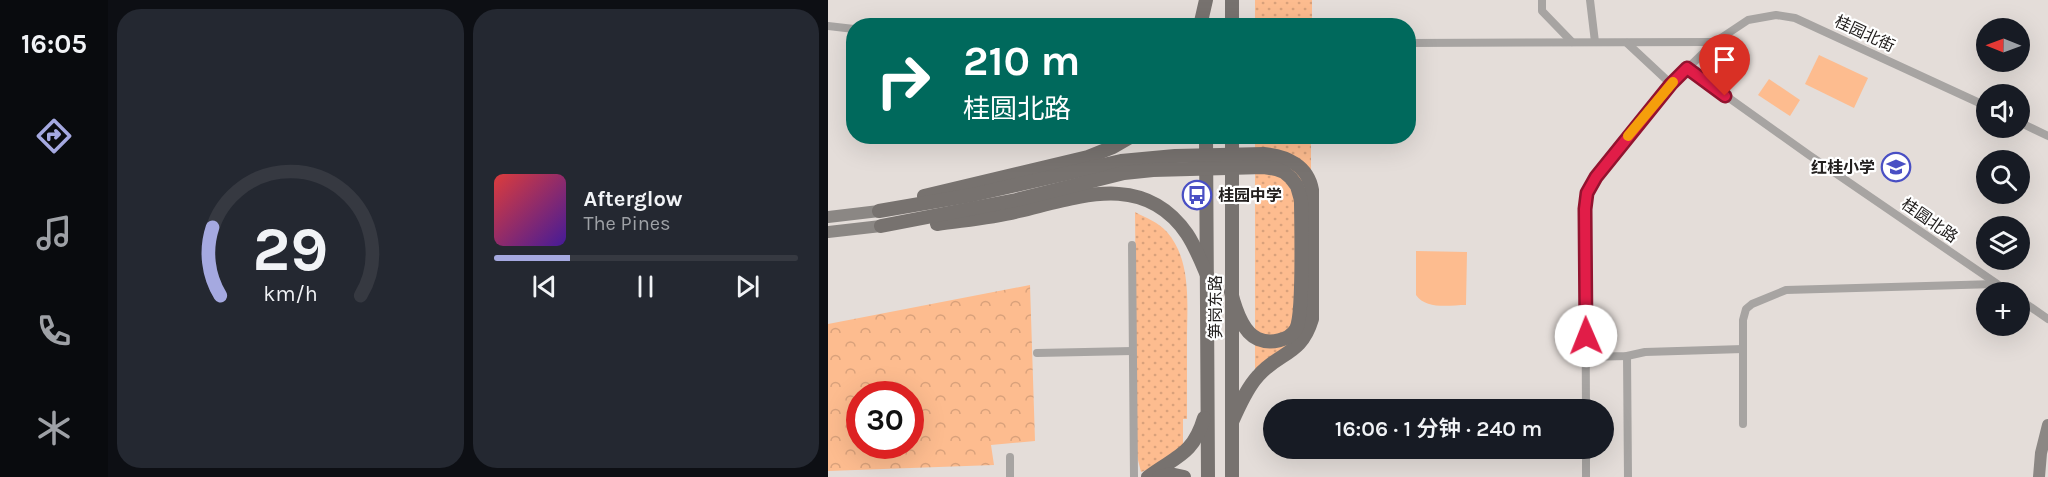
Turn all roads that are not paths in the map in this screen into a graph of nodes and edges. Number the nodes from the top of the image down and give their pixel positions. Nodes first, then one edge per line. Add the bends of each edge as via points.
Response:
1 (1206, 0) edge
2 (1232, 0) edge
3 (1542, 0) edge
4 (1590, 0) edge
5 (1202, 18) edge
6 (1207, 18) edge
7 (1232, 18) edge
8 (828, 26) edge
9 (846, 28) edge
10 (1572, 42) junction
11 (1595, 42) junction
12 (1715, 42) junction
13 (1416, 43) edge
14 (1627, 43) junction
15 (1687, 68) junction
16 (1671, 84) junction
17 (1976, 101) edge
18 (2030, 127) edge
19 (2048, 136) edge
20 (1118, 144) edge
21 (1206, 144) edge
22 (1232, 144) edge
23 (879, 211) junction
24 (828, 217) edge
25 (881, 226) junction
26 (828, 232) edge
27 (1132, 245) dead end
28 (1207, 275) junction
29 (1993, 282) edge
30 (1976, 285) edge
31 (1231, 292) junction
32 (2030, 307) edge
33 (2048, 319) edge
34 (1743, 349) junction
35 (1132, 351) junction
36 (1037, 353) dead end
37 (1627, 356) junction
38 (1586, 357) junction
39 (1586, 399) edge
40 (1208, 405) junction
41 (1232, 422) junction
42 (1743, 424) dead end
43 (2048, 425) edge
44 (1010, 458) dead end
45 (1586, 459) edge
46 (1010, 477) edge
47 (1134, 477) edge
48 (1148, 477) edge
49 (1159, 477) edge
50 (1184, 477) edge
51 (1208, 477) edge
52 (1232, 477) edge
53 (1586, 477) edge
54 (1628, 477) edge
55 (2039, 477) edge

1 - 5 main road
1 - 6 main road
2 - 7 main road
3 - 10 street via 1542,11
4 - 11 street
8 - 9 street
10 - 11 street
10 - 13 street
11 - 14 street
12 - 14 street
12 - 15 street, 桂园北街
12 - 17 street, 桂园北街 via 1748,20 1788,16
14 - 16 street
15 - 16 street, 桂园北街
15 - 29 street, 桂圆北路
16 - 38 street, 桂园北街 via 1587,193
18 - 19 street
20 - 23 main road via 1088,157 936,192
21 - 28 main road, 笋岗东路
22 - 31 main road, 笋岗东路
23 - 24 main road
23 - 41 main road via 1145,158 1264,154 1292,160 1306,173 1312,190 1312,319 1300,345 1254,381
25 - 26 main road
25 - 28 main road via 977,219 1075,196 1129,194 1162,209 1176,221 1187,234
25 - 31 main road via 1016,200 1124,173 1264,167 1284,172 1297,186 1301,200 1300,306 1296,329 1282,340 1258,339 1243,324
27 - 35 street
28 - 40 main road, 笋岗东路
30 - 34 street via 1786,290 1746,309
31 - 41 main road, 笋岗东路
32 - 33 street
34 - 37 street
34 - 42 street
35 - 36 street
35 - 47 street
37 - 38 street
37 - 54 street
38 - 39 street, 桂园北街
40 - 48 main road via 1190,448
40 - 51 main road, 笋岗东路
41 - 52 main road, 笋岗东路
43 - 55 main road
44 - 46 street
45 - 53 street
49 - 50 main road

